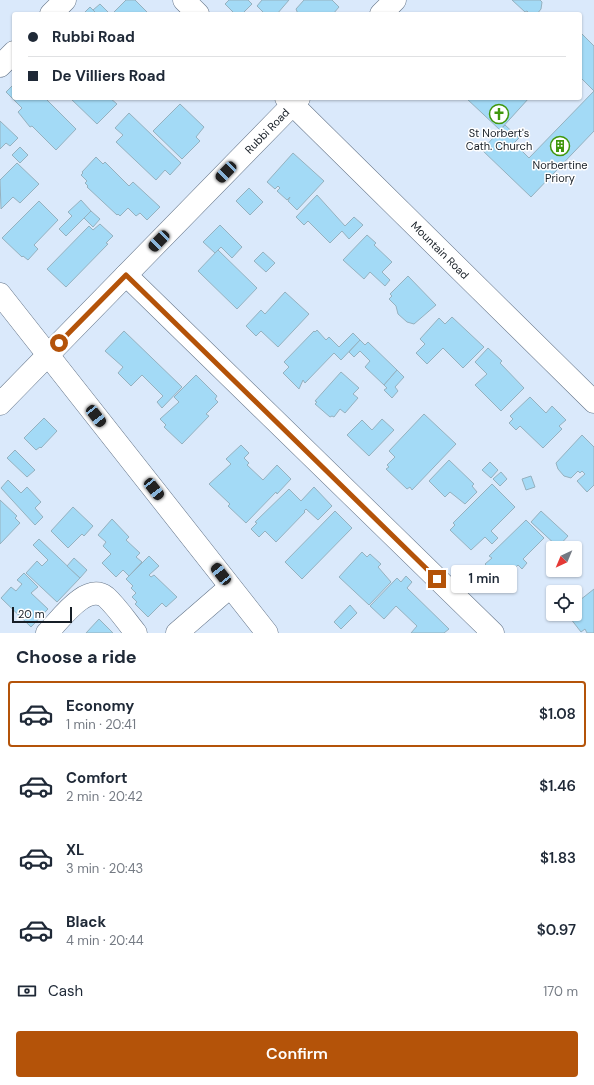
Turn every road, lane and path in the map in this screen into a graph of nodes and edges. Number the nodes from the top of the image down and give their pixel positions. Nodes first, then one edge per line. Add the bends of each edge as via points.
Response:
1 (65, 0) edge
2 (184, 0) edge
3 (395, 0) edge
4 (53, 12) edge
5 (196, 12) edge
6 (383, 12) edge
7 (12, 54) edge
8 (0, 66) edge
9 (292, 100) edge
10 (126, 275) junction
11 (0, 294) edge
12 (48, 354) junction
13 (594, 402) edge
14 (0, 404) edge
15 (230, 587) junction
16 (47, 633) edge
17 (136, 633) edge
18 (177, 633) edge
19 (267, 633) edge
20 (492, 633) edge

1 - 4 street
2 - 5 street
3 - 6 street
7 - 8 street
9 - 10 street, Rubbi Road
9 - 13 street, Mountain Road
10 - 12 street, Rubbi Road
10 - 20 street
11 - 12 street
12 - 14 street, Rubbi Road
12 - 15 street
15 - 18 street
15 - 19 street
16 - 17 street via 80,598 90,594 99,594 106,598

